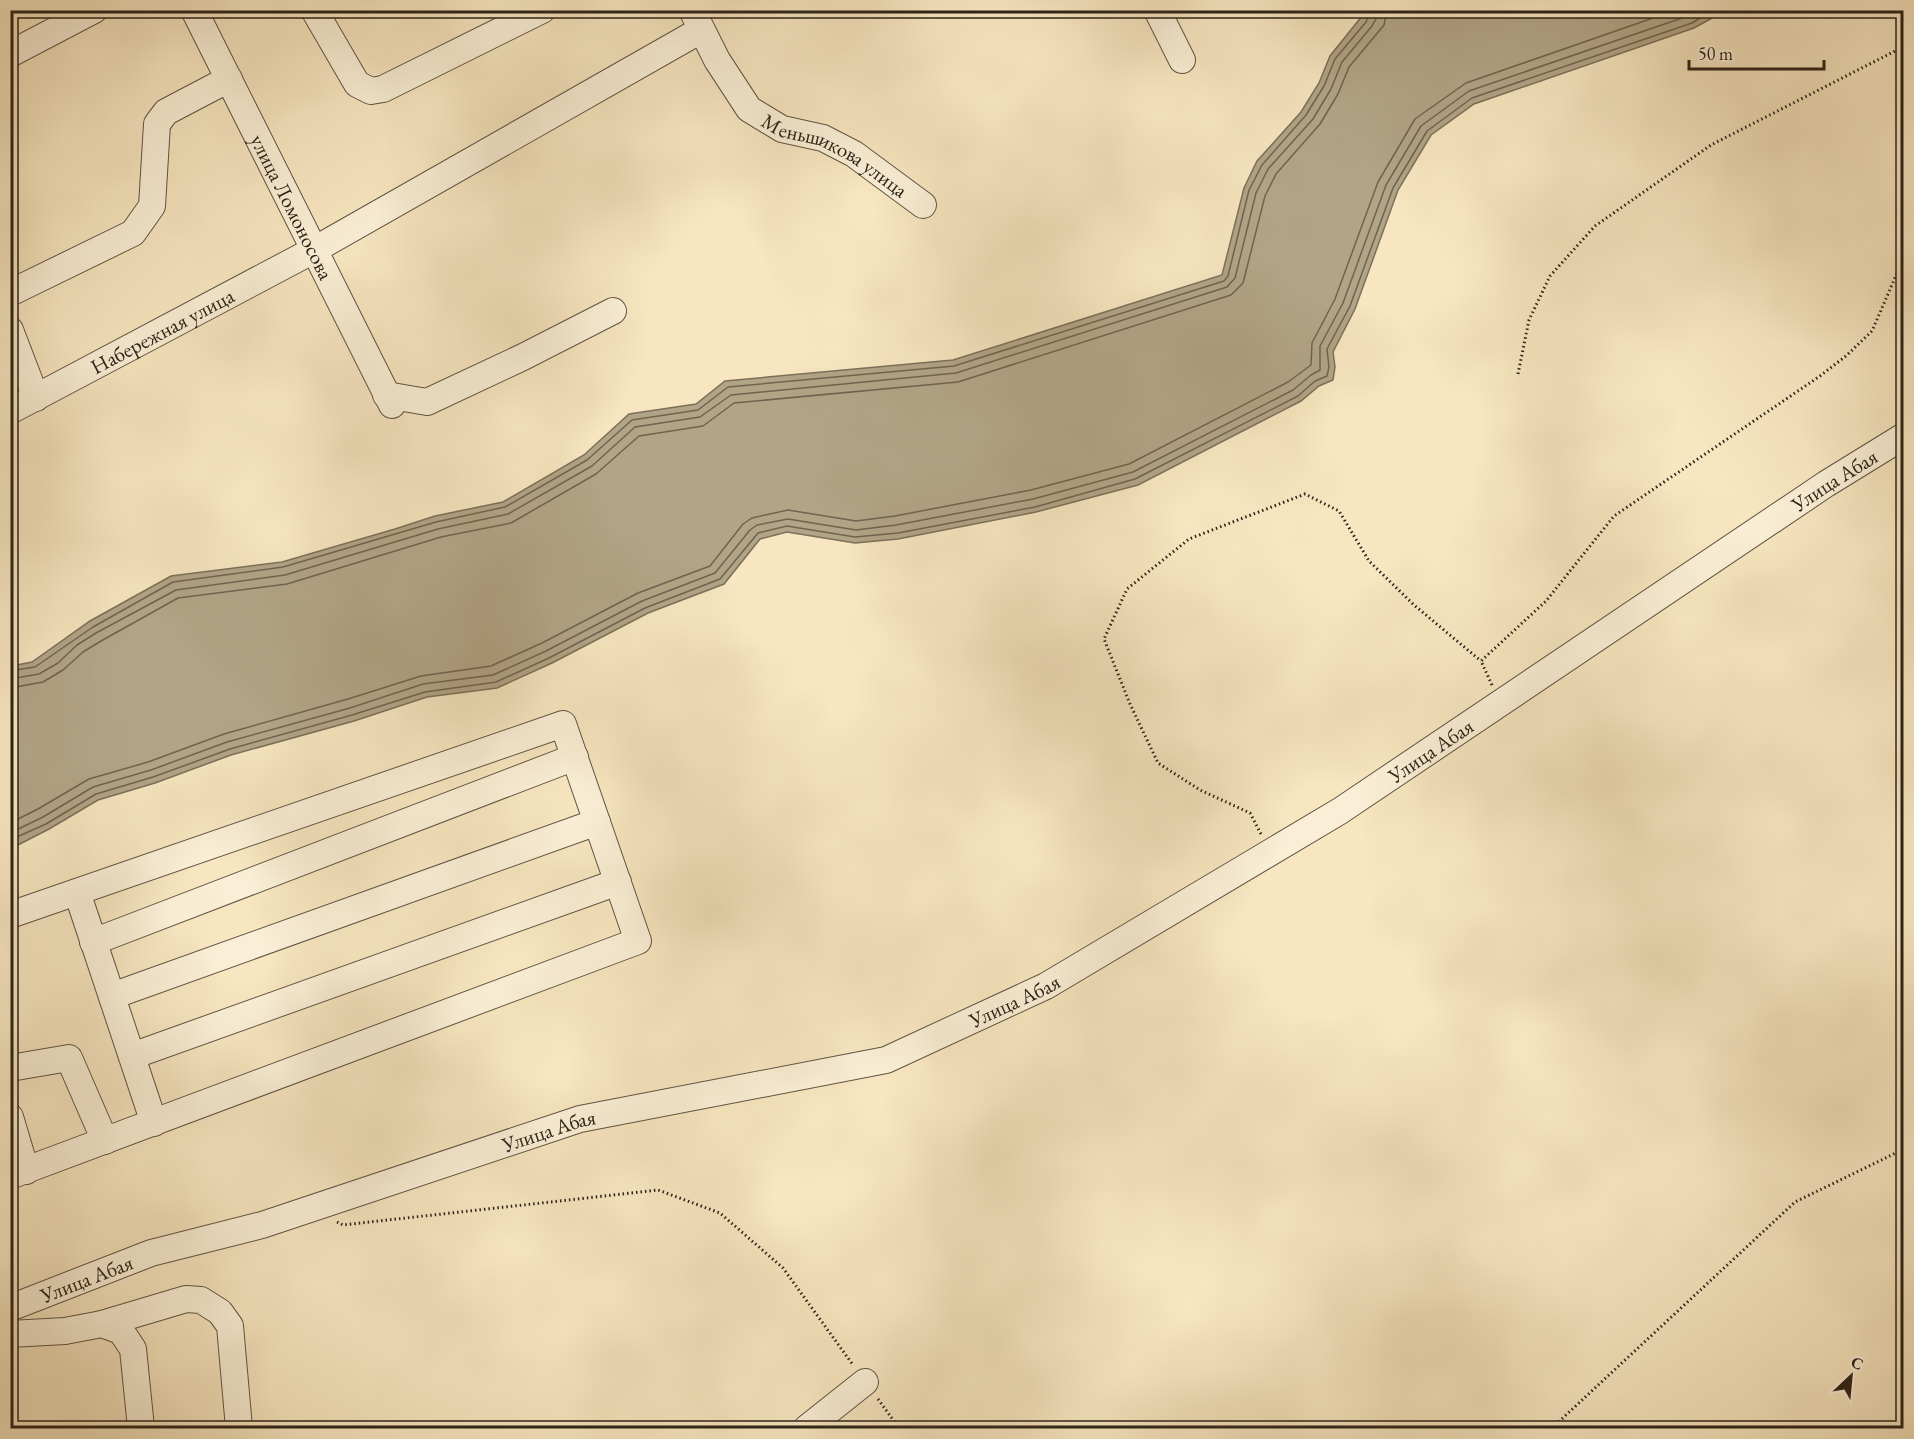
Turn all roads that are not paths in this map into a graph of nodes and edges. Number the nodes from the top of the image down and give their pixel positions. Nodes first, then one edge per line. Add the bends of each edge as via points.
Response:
1 (194, 10) edge
2 (314, 10) edge
3 (542, 10) edge
4 (1157, 10) edge
5 (85, 13) edge
6 (697, 20) edge
7 (10, 54) edge
8 (1182, 60) dead end
9 (229, 80) junction
10 (923, 205) dead end
11 (314, 250) junction
12 (10, 293) edge
13 (613, 311) dead end
14 (10, 330) edge
15 (36, 398) junction
16 (10, 411) edge
17 (1904, 436) edge
18 (575, 757) junction
19 (597, 822) junction
20 (618, 882) junction
21 (77, 892) junction
22 (10, 915) edge
23 (93, 942) junction
24 (112, 996) junction
25 (132, 1056) junction
26 (10, 1068) edge
27 (10, 1117) edge
28 (154, 1123) junction
29 (105, 1141) junction
30 (18, 1173) edge
31 (10, 1308) edge
32 (102, 1324) junction
33 (10, 1334) edge
34 (865, 1382) road end
35 (141, 1428) edge
36 (239, 1428) edge
37 (807, 1428) edge

1 - 9 street, улица Ломоносова
2 - 3 street via 357,84 371,91
4 - 8 street
5 - 7 street
6 - 10 street, Меньшикова улица via 749,110 782,129 823,138 854,154
6 - 11 street, Набережная улица
9 - 11 street, улица Ломоносова
9 - 12 street via 166,112 157,124 152,206 132,233
11 - 13 street, улица Ломоносова via 389,400 427,402
11 - 15 street, Набережная улица
14 - 15 street
15 - 16 street, Набережная улица
17 - 31 street, Улица Абая via 1826,484 1340,811 1046,986 886,1060 580,1119 262,1225 152,1253
18 - 19 street
18 - 21 street via 563,724
18 - 23 street
19 - 20 street
19 - 24 street
20 - 25 street
20 - 28 street via 638,941
21 - 22 street
21 - 23 street
23 - 24 street
24 - 25 street
25 - 28 street
26 - 29 street via 69,1058
27 - 30 street
28 - 29 street
29 - 30 street
32 - 33 street
32 - 35 street via 121,1331 133,1349
32 - 36 street via 186,1299 201,1300 220,1312 230,1326
34 - 37 street

